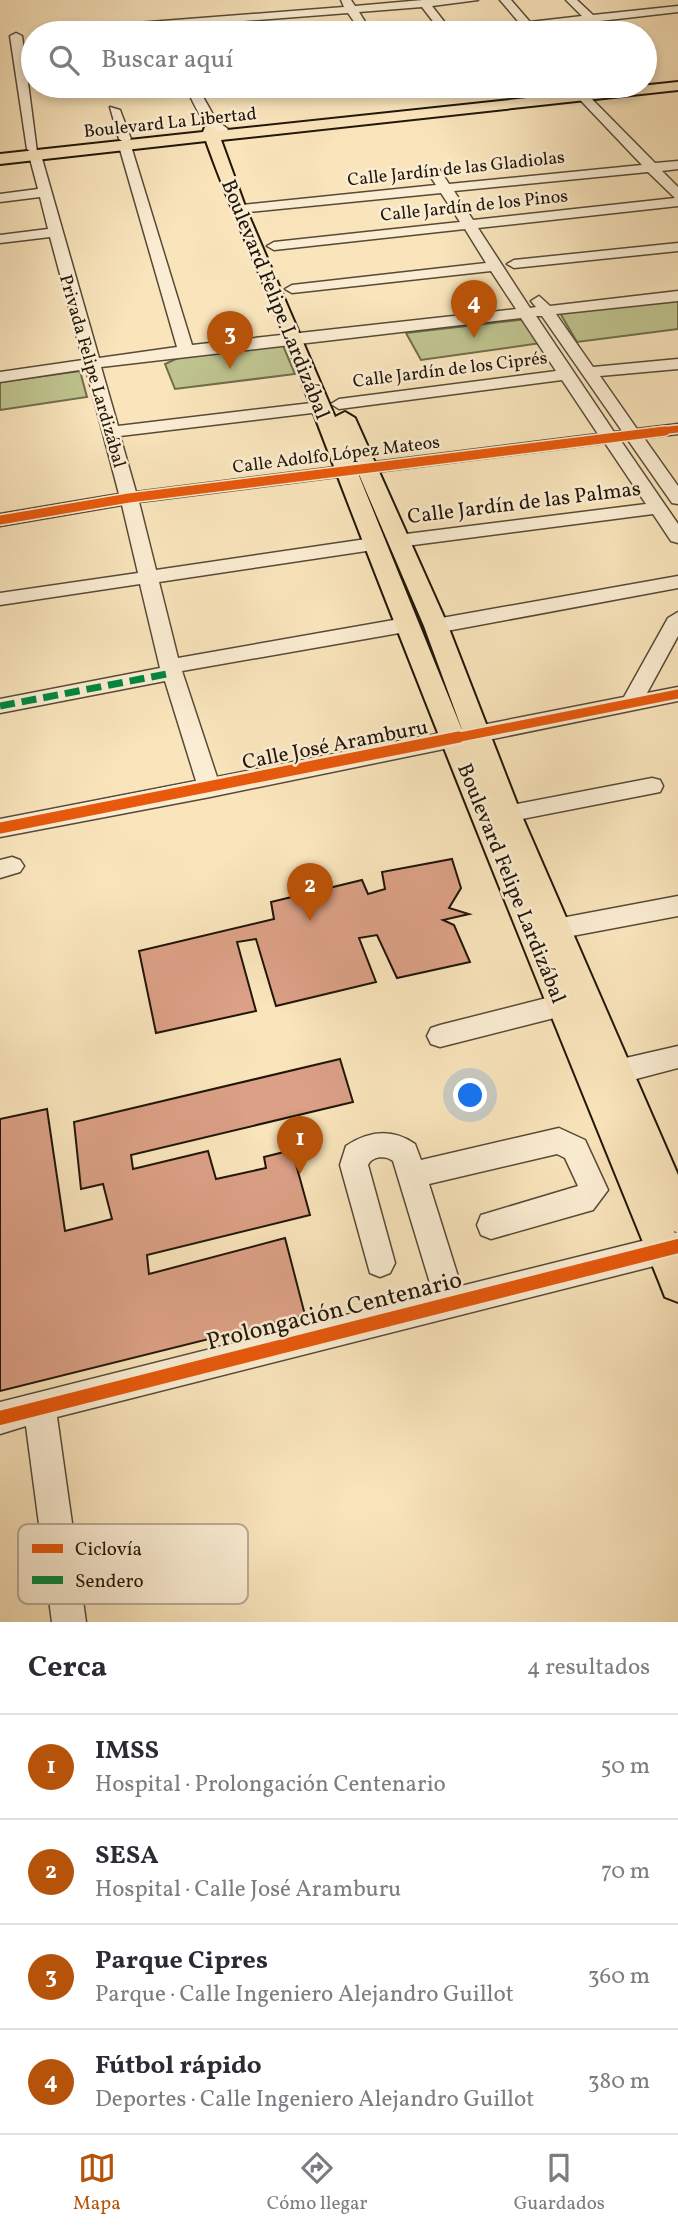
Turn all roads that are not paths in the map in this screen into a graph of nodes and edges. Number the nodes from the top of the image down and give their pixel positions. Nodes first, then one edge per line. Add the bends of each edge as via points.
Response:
1 (263, 0) edge
2 (473, 0) edge
3 (505, 0) edge
4 (571, 0) edge
5 (424, 4) junction
6 (348, 5) edge
7 (678, 9) edge
8 (338, 10) junction
9 (263, 16) junction
10 (590, 17) junction
11 (221, 21) edge
12 (263, 21) edge
13 (345, 21) edge
14 (359, 21) edge
15 (438, 21) edge
16 (524, 21) edge
17 (570, 21) edge
18 (594, 21) edge
19 (0, 37) edge
20 (678, 77) edge
21 (657, 79) edge
22 (21, 83) edge
23 (678, 86) edge
24 (657, 87) edge
25 (24, 98) edge
26 (198, 98) edge
27 (503, 98) edge
28 (589, 98) edge
29 (114, 110) dead end
30 (216, 131) junction
31 (125, 142) junction
32 (0, 152) edge
33 (34, 152) junction
34 (0, 159) edge
35 (678, 165) edge
36 (653, 167) junction
37 (454, 172) dead end
38 (435, 173) dead end
39 (461, 187) junction
40 (444, 189) junction
41 (43, 192) junction
42 (678, 194) edge
43 (0, 198) edge
44 (678, 202) edge
45 (247, 208) junction
46 (486, 223) junction
47 (468, 225) junction
48 (54, 232) junction
49 (0, 239) edge
50 (274, 246) junction
51 (678, 247) edge
52 (496, 266) junction
53 (522, 276) junction
54 (292, 289) junction
55 (678, 296) edge
56 (545, 310) junction
57 (527, 313) junction
58 (304, 338) junction
59 (186, 350) junction
60 (92, 363) junction
61 (678, 363) edge
62 (586, 373) junction
63 (566, 375) junction
64 (0, 377) edge
65 (330, 405) junction
66 (678, 429) edge
67 (110, 432) junction
68 (630, 434) junction
69 (608, 438) junction
70 (354, 469) junction
71 (129, 498) junction
72 (678, 499) edge
73 (656, 508) junction
74 (0, 520) edge
75 (678, 537) edge
76 (386, 542) junction
77 (146, 576) junction
78 (678, 582) edge
79 (0, 599) edge
80 (678, 618) edge
81 (405, 625) junction
82 (436, 626) junction
83 (171, 670) junction
84 (678, 694) edge
85 (630, 705) junction
86 (0, 706) edge
87 (466, 737) junction
88 (652, 786) dead end
89 (210, 789) junction
90 (507, 814) junction
91 (0, 828) edge
92 (678, 906) edge
93 (555, 947) junction
94 (562, 1005) junction
95 (440, 1036) dead end
96 (678, 1057) edge
97 (617, 1072) junction
98 (412, 1175) junction
99 (678, 1216) edge
100 (491, 1225) dead end
101 (671, 1247) edge
102 (380, 1263) dead end
103 (678, 1284) edge
104 (451, 1303) junction
105 (39, 1406) junction
106 (0, 1418) edge
107 (55, 1524) edge
108 (66, 1604) edge
109 (69, 1622) edge

1 - 9 street via 271,11
2 - 5 street
3 - 16 street
4 - 10 street
5 - 6 street
5 - 15 street
6 - 8 street
6 - 14 street
7 - 10 street
8 - 9 street
8 - 13 street
9 - 11 street
9 - 12 street
10 - 17 street
10 - 18 street
19 - 22 street, Privada Felipe Lardizábal via 21,35
20 - 21 main road
23 - 24 main road, Boulevard La Libertad
25 - 33 street, Privada Felipe Lardizábal
26 - 30 street
27 - 30 main road, Boulevard La Libertad
28 - 36 street
29 - 31 street
30 - 31 main road, Boulevard La Libertad
30 - 45 main road, Boulevard Felipe Lardizábal
31 - 33 main road, Boulevard La Libertad
31 - 59 street
32 - 33 main road, Boulevard La Libertad
33 - 34 main road, Boulevard La Libertad
33 - 41 street, Privada Felipe Lardizábal
35 - 36 street, Calle Jardín de las Gladiolas
36 - 39 street, Calle Jardín de las Gladiolas
36 - 42 street
37 - 39 street
38 - 40 street
39 - 40 street, Calle Jardín de las Gladiolas
39 - 46 street
40 - 45 street, Calle Jardín de las Gladiolas
40 - 47 street
41 - 43 street
41 - 48 street, Privada Felipe Lardizábal
44 - 46 street, Calle Jardín de los Pinos
45 - 50 main road, Boulevard Felipe Lardizábal
45 - 58 main road, Boulevard Felipe Lardizábal
46 - 47 street, Calle Jardín de los Pinos
46 - 53 street
47 - 50 street, Calle Jardín de los Pinos
47 - 52 street
48 - 49 street
48 - 60 street, Privada Felipe Lardizábal
50 - 54 main road, Boulevard Felipe Lardizábal
51 - 53 street
52 - 54 street
52 - 57 street
53 - 56 street
54 - 58 main road, Boulevard Felipe Lardizábal
55 - 56 street
56 - 57 street
56 - 62 street
57 - 58 street
57 - 63 street
58 - 59 street
58 - 65 main road, Boulevard Felipe Lardizábal
59 - 60 street
60 - 64 street
60 - 67 street, Privada Felipe Lardizábal
61 - 62 street
62 - 68 street
63 - 65 street, Calle Jardín de los Ciprés
63 - 69 street
65 - 67 street, Calle Jardín de los Ciprés
65 - 70 main road, Boulevard Felipe Lardizábal
66 - 68 street, Calle Adolfo López Mateos
67 - 71 street, Privada Felipe Lardizábal
68 - 69 street, Calle Adolfo López Mateos
68 - 72 street
69 - 70 street, Calle Adolfo López Mateos
69 - 73 street
70 - 71 street, Calle Adolfo López Mateos
70 - 76 main road, Boulevard Felipe Lardizábal
71 - 74 street, Calle Adolfo López Mateos
71 - 77 street, Privada Felipe Lardizábal
73 - 75 street
73 - 76 street, Calle Jardín de las Palmas
76 - 77 street, Calle Jardín de las Palmas
76 - 81 main road, Boulevard Felipe Lardizábal
76 - 82 main road, Boulevard Felipe Lardizábal
77 - 79 street, Calle Jardín de las Palmas
77 - 83 street, Privada Felipe Lardizábal
78 - 82 street
80 - 85 street
81 - 83 street
81 - 87 main road, Boulevard Felipe Lardizábal
82 - 87 main road, Boulevard Felipe Lardizábal
83 - 86 street
83 - 89 street, Privada Felipe Lardizábal
84 - 85 street, Calle José Aramburu
85 - 87 street, Calle José Aramburu
87 - 89 street, Calle José Aramburu
87 - 90 main road, Boulevard Felipe Lardizábal
87 - 93 main road, Boulevard Felipe Lardizábal
88 - 90 street
89 - 91 street, Calle José Aramburu
90 - 93 main road, Boulevard Felipe Lardizábal
92 - 93 street
93 - 94 main road, Boulevard Felipe Lardizábal
93 - 97 main road, Boulevard Felipe Lardizábal
94 - 95 street
94 - 101 main road, Boulevard Felipe Lardizábal
96 - 97 street
97 - 99 main road, Boulevard Felipe Lardizábal
98 - 100 street via 559,1141 575,1149 594,1190 583,1201
98 - 102 street via 405,1153 397,1146 363,1149 356,1155 354,1164
98 - 104 street
101 - 103 main road, Boulevard Felipe Lardizábal
101 - 104 street, Prolongación Centenario
104 - 105 street, Prolongación Centenario
105 - 106 street, Prolongación Centenario
105 - 107 street
108 - 109 street

